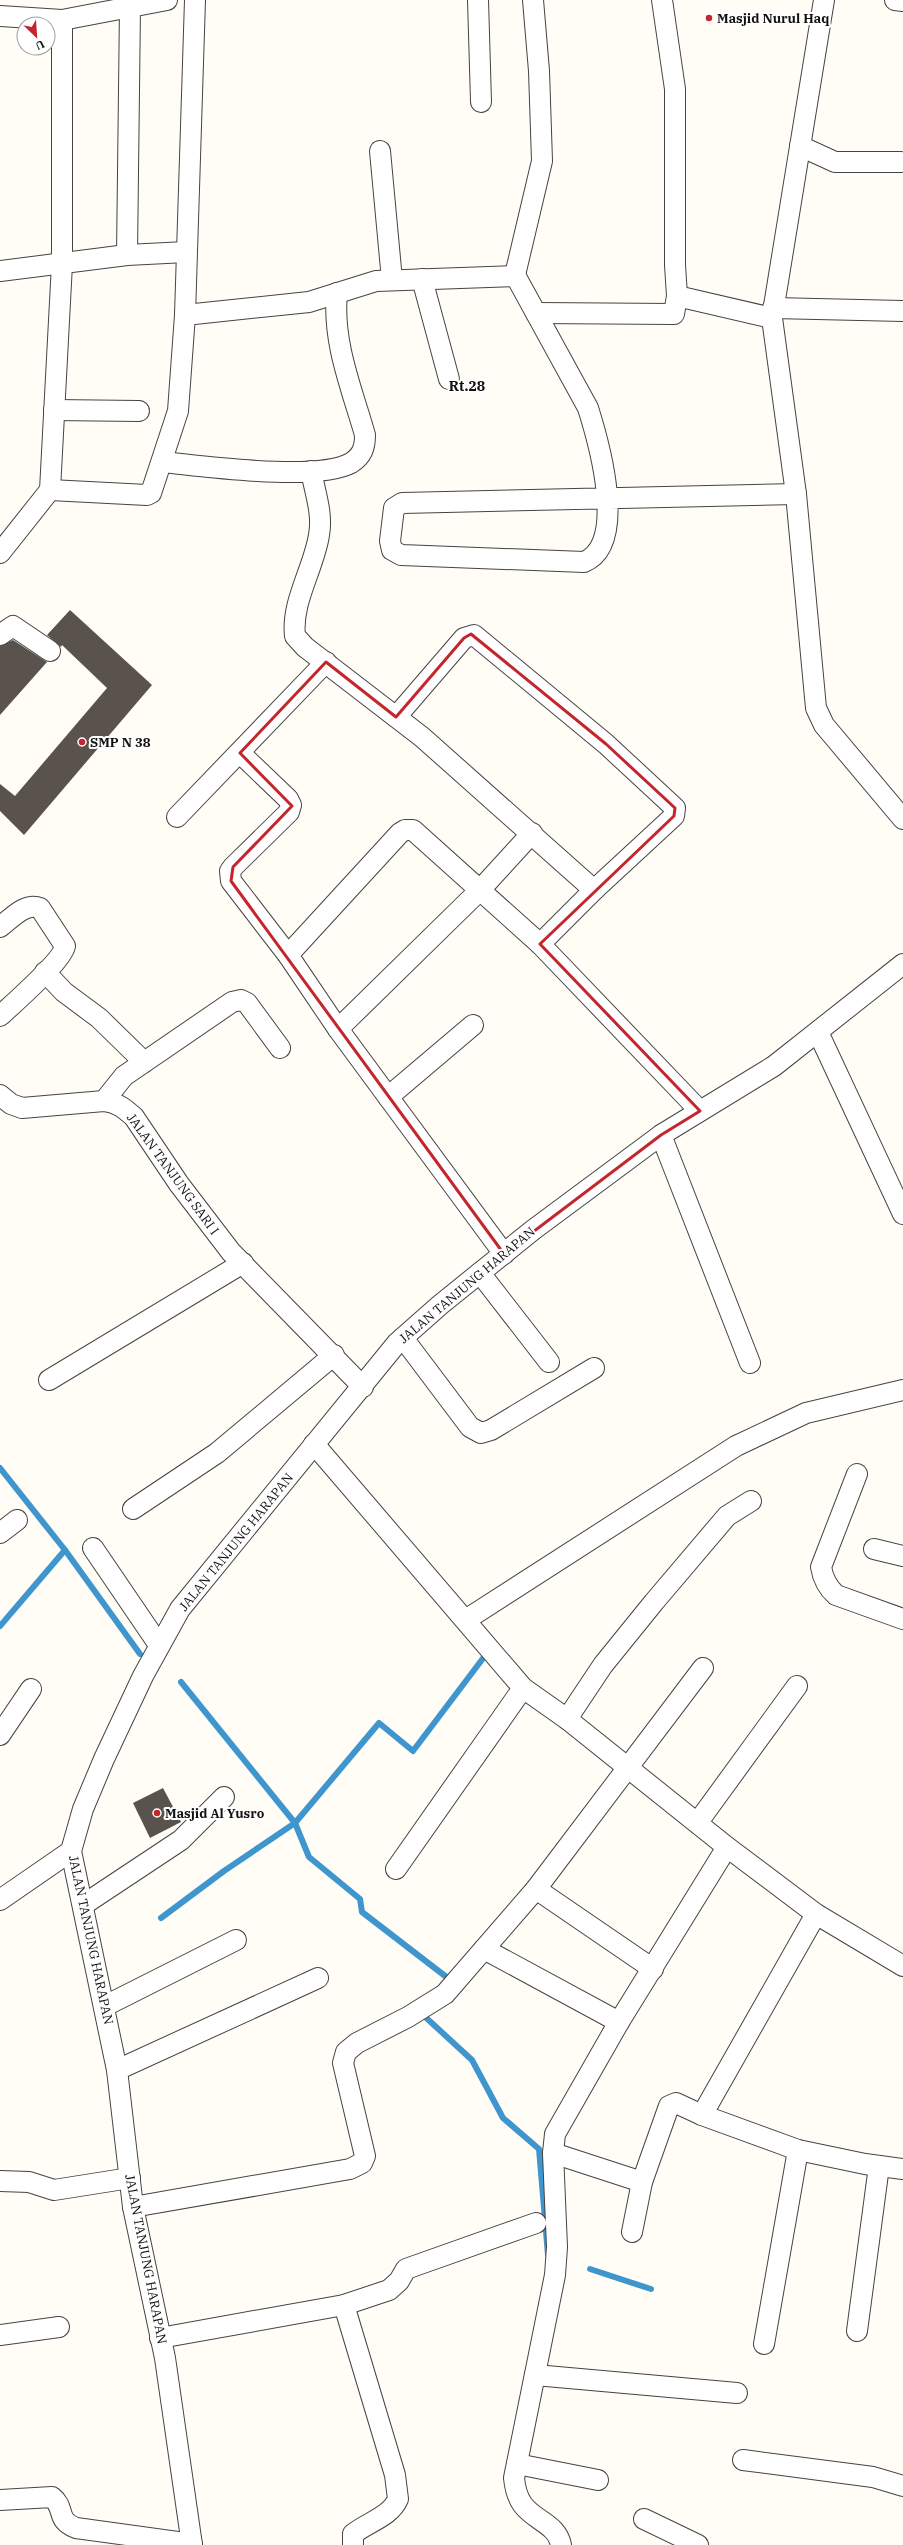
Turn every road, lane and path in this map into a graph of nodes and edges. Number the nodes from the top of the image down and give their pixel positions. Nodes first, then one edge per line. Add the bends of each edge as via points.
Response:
1 (167, 0) edge
2 (195, 0) edge
3 (478, 0) edge
4 (533, 0) edge
5 (662, 0) edge
6 (824, 0) edge
7 (895, 0) edge
8 (903, 1) edge
9 (130, 7) junction
10 (0, 16) edge
11 (62, 20) junction
12 (481, 102) dead end
13 (800, 146) junction
14 (380, 151) dead end
15 (902, 162) dead end
16 (186, 252) junction
17 (127, 255) junction
18 (62, 264) junction
19 (0, 271) edge
20 (516, 276) junction
21 (422, 279) junction
22 (392, 280) junction
23 (337, 293) junction
24 (677, 296) junction
25 (903, 311) edge
26 (536, 313) junction
27 (772, 313) junction
28 (185, 315) junction
29 (449, 379) dead end
30 (54, 410) junction
31 (139, 412) dead end
32 (162, 462) junction
33 (311, 471) junction
34 (50, 490) junction
35 (796, 494) junction
36 (608, 499) junction
37 (0, 553) edge
38 (0, 635) edge
39 (50, 651) dead end
40 (326, 662) junction
41 (396, 716) junction
42 (240, 753) junction
43 (177, 817) dead end
44 (903, 819) edge
45 (532, 833) junction
46 (480, 890) junction
47 (594, 890) junction
48 (0, 927) edge
49 (540, 944) junction
50 (288, 954) junction
51 (903, 964) edge
52 (45, 972) junction
53 (0, 1016) edge
54 (473, 1025) dead end
55 (338, 1029) junction
56 (818, 1032) junction
57 (280, 1048) dead end
58 (144, 1062) junction
59 (388, 1098) junction
60 (2, 1099) edge
61 (104, 1101) junction
62 (700, 1111) junction
63 (661, 1134) junction
64 (903, 1214) edge
65 (504, 1254) junction
66 (242, 1263) junction
67 (480, 1273) junction
68 (403, 1338) junction
69 (334, 1356) junction
70 (549, 1362) dead end
71 (750, 1363) dead end
72 (594, 1368) dead end
73 (49, 1380) dead end
74 (363, 1387) junction
75 (903, 1390) edge
76 (314, 1444) junction
77 (857, 1474) dead end
78 (751, 1501) dead end
79 (133, 1509) dead end
80 (17, 1520) dead end
81 (0, 1533) edge
82 (93, 1548) dead end
83 (874, 1549) dead end
84 (903, 1556) edge
85 (903, 1618) edge
86 (467, 1620) junction
87 (160, 1646) junction
88 (704, 1668) dead end
89 (797, 1686) dead end
90 (523, 1688) junction
91 (31, 1689) dead end
92 (567, 1719) junction
93 (0, 1735) edge
94 (629, 1769) junction
95 (224, 1797) dead end
96 (698, 1822) junction
97 (727, 1847) junction
98 (71, 1851) junction
99 (396, 1869) dead end
100 (536, 1889) junction
101 (0, 1900) edge
102 (83, 1905) junction
103 (816, 1914) junction
104 (236, 1940) dead end
105 (484, 1949) junction
106 (903, 1966) edge
107 (653, 1969) junction
108 (318, 1978) dead end
109 (105, 2006) junction
110 (619, 2022) junction
111 (117, 2070) junction
112 (702, 2115) junction
113 (798, 2150) junction
114 (552, 2153) junction
115 (879, 2166) junction
116 (903, 2169) edge
117 (130, 2178) junction
118 (0, 2181) edge
119 (642, 2182) junction
120 (133, 2207) junction
121 (536, 2223) dead end
122 (632, 2232) dead end
123 (344, 2305) junction
124 (59, 2327) dead end
125 (857, 2331) dead end
126 (0, 2335) edge
127 (160, 2338) junction
128 (764, 2344) dead end
129 (535, 2375) junction
130 (737, 2393) dead end
131 (743, 2460) dead end
132 (517, 2464) junction
133 (598, 2480) dead end
134 (903, 2486) edge
135 (0, 2500) edge
136 (644, 2518) dead end
137 (192, 2545) edge
138 (353, 2545) edge
139 (561, 2545) edge
140 (698, 2545) edge

1 - 9 street
2 - 16 street
3 - 12 street
4 - 20 street via 539,71 542,161
5 - 24 street via 675,89
6 - 13 street
7 - 8 street
9 - 11 street
9 - 17 street
10 - 11 street
11 - 18 street
13 - 15 street via 835,162
13 - 27 street
14 - 22 street
16 - 17 street
16 - 28 street
17 - 18 street
18 - 19 street
18 - 30 street
20 - 21 street
20 - 26 street
21 - 22 street
21 - 29 street
22 - 23 street via 376,281
23 - 28 street via 309,302
23 - 33 street via 338,342 365,435 365,443 359,457 351,463
24 - 26 street via 674,314
24 - 27 street
25 - 27 street
26 - 36 street via 588,408 595,430
27 - 35 street
28 - 32 street via 178,411
30 - 31 street
30 - 34 street
32 - 33 street
32 - 34 street via 154,490 146,495
33 - 40 street via 319,512 319,534 294,631 298,640
34 - 37 street
35 - 36 street
35 - 44 street via 816,708 824,725
36 - 36 street via 402,503 394,508 390,546 402,555 584,562 595,556 602,546
38 - 39 street via 13,626
40 - 41 street
40 - 42 street
41 - 45 street
41 - 47 street via 464,638 472,634 606,744 673,805 676,812
42 - 43 street
42 - 50 street via 288,799 291,805 289,812 233,867 230,875 234,886
45 - 46 street
45 - 47 street
46 - 49 street
46 - 50 street via 413,830 405,830
46 - 55 street
47 - 49 street
48 - 52 street via 29,906 40,908 65,946 63,952
49 - 62 street
50 - 55 street
51 - 56 street, JALAN TANJUNG HARAPAN
52 - 53 street
52 - 58 street via 64,992 100,1018
54 - 59 street
55 - 59 street
56 - 62 street, JALAN TANJUNG HARAPAN via 774,1066
56 - 64 street
57 - 58 street via 247,1002 241,1000 232,1002
58 - 61 street via 124,1076
59 - 65 street
60 - 61 street, JALAN TANJUNG SARI I via 26,1108
61 - 66 street, JALAN TANJUNG SARI I via 116,1103 134,1117 196,1208
62 - 63 street, JALAN TANJUNG HARAPAN
63 - 65 street, JALAN TANJUNG HARAPAN
63 - 71 street
65 - 67 street, JALAN TANJUNG HARAPAN
66 - 69 street, JALAN TANJUNG SARI I
66 - 73 street
67 - 68 street, JALAN TANJUNG HARAPAN
67 - 70 street
68 - 72 street via 470,1427 482,1434
68 - 74 street, JALAN TANJUNG HARAPAN
69 - 74 street, JALAN TANJUNG SARI I
69 - 79 street via 288,1391 217,1453
74 - 76 street, JALAN TANJUNG HARAPAN
75 - 86 street via 806,1413 736,1446
76 - 86 street
76 - 87 street, JALAN TANJUNG HARAPAN via 189,1598
77 - 85 street via 821,1567 822,1573 828,1588 836,1595
78 - 92 street via 726,1516 603,1665
80 - 81 street
82 - 87 street
83 - 84 street
86 - 90 street
87 - 98 street, JALAN TANJUNG HARAPAN via 104,1759 83,1809
88 - 94 street
89 - 96 street
90 - 92 street
90 - 99 street
91 - 93 street
92 - 94 street
94 - 96 street
94 - 100 street
95 - 102 street via 180,1840
96 - 97 street
97 - 103 street
97 - 107 street
98 - 101 street
98 - 102 street, JALAN TANJUNG HARAPAN
100 - 105 street
100 - 107 street
102 - 109 street, JALAN TANJUNG HARAPAN
103 - 106 street
103 - 112 street
104 - 109 street
105 - 110 street
105 - 120 street via 445,1994 357,2043 344,2057 343,2063 365,2156 362,2163 350,2169
107 - 110 street
108 - 111 street
109 - 111 street, JALAN TANJUNG HARAPAN
110 - 114 street via 555,2134
111 - 117 street, JALAN TANJUNG HARAPAN
112 - 113 street
112 - 119 street via 679,2103 669,2106
113 - 115 street
113 - 128 street
114 - 119 street
114 - 129 street via 557,2247 555,2275
115 - 116 street
115 - 125 street
117 - 118 street via 54,2190 29,2182
117 - 120 street, JALAN TANJUNG HARAPAN
119 - 122 street
120 - 127 street, JALAN TANJUNG HARAPAN
121 - 123 street via 406,2269 399,2281 389,2290
123 - 127 street
123 - 138 street via 395,2475 398,2499 391,2511 364,2525 353,2534
124 - 126 street
127 - 137 street, JALAN TANJUNG HARAPAN
129 - 130 street
129 - 132 street
131 - 134 street via 873,2477
132 - 133 street
132 - 139 street via 514,2478 516,2494 528,2511 559,2534
135 - 137 street via 52,2497 59,2504 66,2524 76,2528
136 - 140 street

